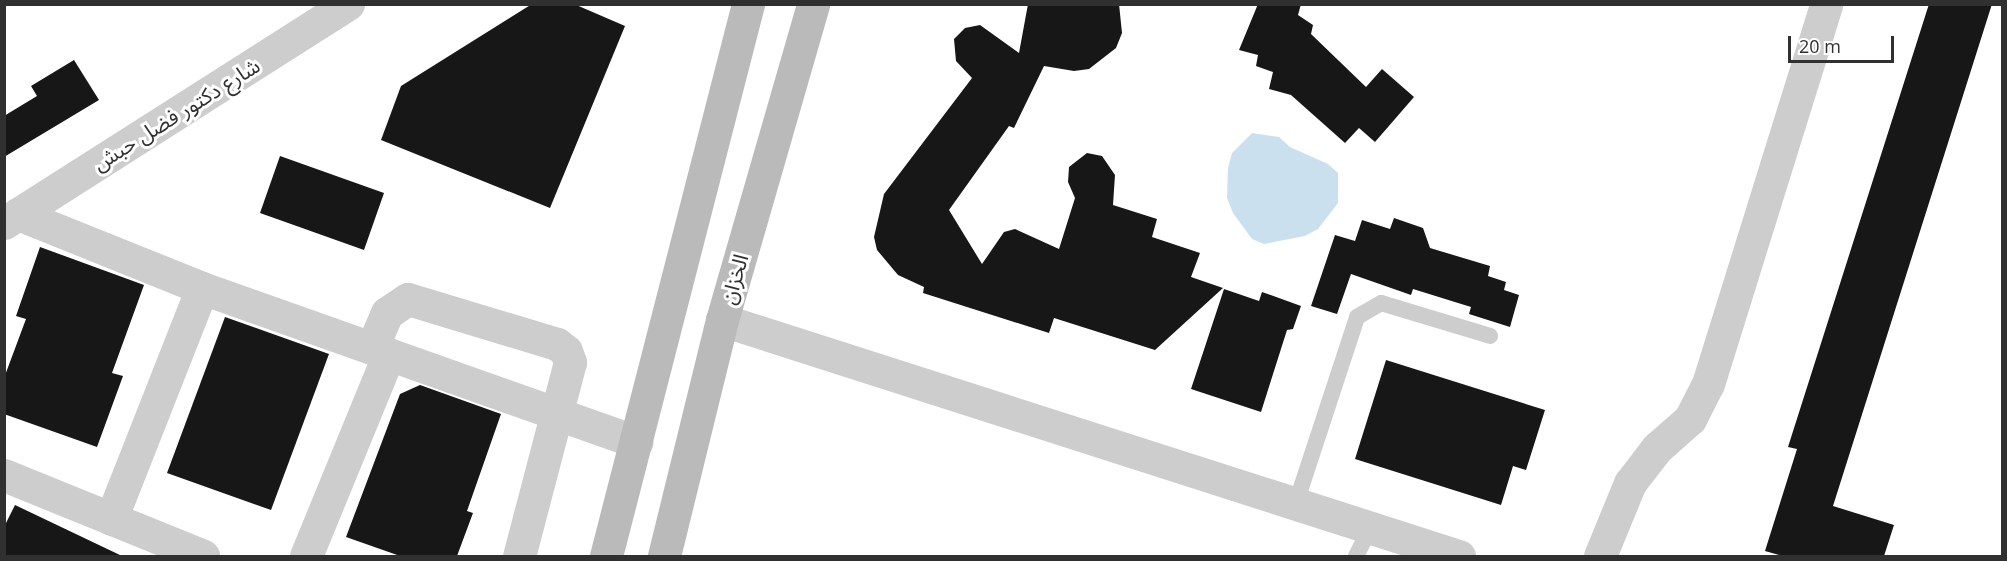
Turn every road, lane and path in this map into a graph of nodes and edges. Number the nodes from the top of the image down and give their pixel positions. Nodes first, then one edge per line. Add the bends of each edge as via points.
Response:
1 (348, 4) edge
2 (748, 4) edge
3 (813, 4) edge
4 (1826, 4) edge
5 (11, 219) edge
6 (202, 288) junction
7 (722, 320) junction
8 (1490, 336) dead end
9 (380, 351) junction
10 (556, 414) junction
11 (636, 442) junction
12 (5, 475) edge
13 (1296, 503) junction
14 (111, 519) junction
15 (1371, 527) junction
16 (187, 553) edge
17 (306, 556) edge
18 (519, 556) edge
19 (606, 556) edge
20 (664, 556) edge
21 (1356, 556) edge
22 (1459, 556) edge
23 (1600, 556) edge

1 - 5 street, شارع دكتور فضل حبش
2 - 11 main road
3 - 7 main road, الخزان
4 - 23 street via 1708,384 1690,419 1657,448 1629,483
5 - 6 street
6 - 9 street
6 - 14 street
7 - 13 street
7 - 20 main road, الخزان
8 - 13 lane via 1381,303 1357,317
9 - 10 street
9 - 10 street via 387,313 408,299 557,344 566,351 570,362
9 - 17 street
10 - 11 street
10 - 18 street
11 - 19 main road
12 - 14 street
13 - 15 street
14 - 16 street
15 - 21 lane
15 - 22 street

